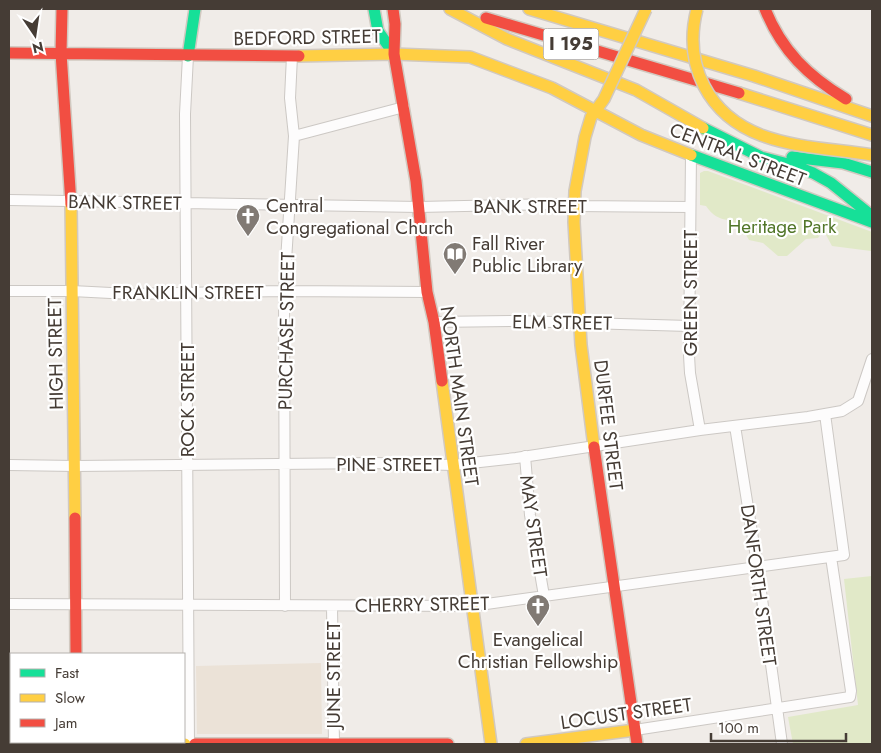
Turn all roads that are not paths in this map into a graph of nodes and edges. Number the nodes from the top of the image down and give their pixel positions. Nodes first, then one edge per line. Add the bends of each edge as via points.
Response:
1 (62, 9) edge
2 (195, 9) edge
3 (374, 9) edge
4 (392, 9) edge
5 (450, 9) edge
6 (457, 9) edge
7 (529, 9) edge
8 (646, 9) edge
9 (697, 9) edge
10 (765, 9) edge
11 (9, 53) edge
12 (61, 53) junction
13 (394, 54) junction
14 (188, 56) junction
15 (292, 56) junction
16 (404, 107) junction
17 (595, 111) junction
18 (872, 115) edge
19 (872, 135) edge
20 (294, 136) junction
21 (722, 137) junction
22 (691, 154) junction
23 (872, 155) edge
24 (872, 172) edge
25 (9, 200) edge
26 (71, 201) junction
27 (187, 204) junction
28 (290, 204) junction
29 (574, 206) junction
30 (419, 207) junction
31 (690, 207) junction
32 (872, 216) edge
33 (872, 222) edge
34 (9, 291) edge
35 (72, 291) junction
36 (284, 291) junction
37 (428, 292) junction
38 (186, 294) junction
39 (434, 322) junction
40 (580, 322) junction
41 (689, 326) junction
42 (872, 359) edge
43 (825, 414) junction
44 (735, 426) junction
45 (700, 430) junction
46 (594, 446) junction
47 (525, 456) junction
48 (286, 464) junction
49 (9, 465) edge
50 (186, 465) junction
51 (452, 465) junction
52 (75, 466) junction
53 (831, 557) junction
54 (758, 567) junction
55 (614, 587) junction
56 (544, 596) junction
57 (9, 604) edge
58 (76, 604) junction
59 (188, 605) junction
60 (285, 606) junction
61 (332, 606) junction
62 (472, 606) junction
63 (76, 653) edge
64 (777, 708) junction
65 (635, 730) junction
66 (9, 743) edge
67 (75, 743) edge
68 (185, 744) edge
69 (189, 744) edge
70 (195, 744) edge
71 (259, 744) edge
72 (334, 744) edge
73 (405, 744) edge
74 (448, 744) edge
75 (491, 744) edge
76 (526, 744) edge
77 (636, 744) edge
78 (782, 744) edge

1 - 12 main road, HIGH STREET
2 - 14 main road
3 - 13 main road via 378,31
4 - 13 main road
5 - 21 main road via 508,39 636,90
6 - 19 main road, I 195
7 - 18 main road, I 195
8 - 17 main road, DURFEE STREET, bridge
9 - 23 main road, bridge via 692,38 697,70 707,93 725,115 748,131 772,140
10 - 18 main road via 773,28 800,66 822,84
11 - 12 main road, BEDFORD STREET
12 - 14 main road, BEDFORD STREET
12 - 26 main road, HIGH STREET
13 - 15 main road, BEDFORD STREET
13 - 16 main road, NORTH MAIN STREET
13 - 17 main road, BEDFORD STREET via 476,58 547,86
14 - 15 main road, BEDFORD STREET
14 - 27 street, ROCK STREET via 185,114
15 - 20 street, PURCHASE STREET via 290,98
16 - 20 street
16 - 30 main road, NORTH MAIN STREET
17 - 22 main road, CENTRAL STREET via 627,129
17 - 29 main road, DURFEE STREET via 581,155
20 - 28 street, PURCHASE STREET
21 - 24 main road via 778,153 845,163
21 - 32 main road via 761,157 822,178
22 - 31 street, GREEN STREET
22 - 33 main road, CENTRAL STREET
25 - 26 street, BANK STREET
26 - 27 street, BANK STREET
26 - 35 main road, HIGH STREET
27 - 28 street, BANK STREET
27 - 38 street, ROCK STREET
28 - 30 street, BANK STREET
28 - 36 street, PURCHASE STREET
29 - 30 street, BANK STREET
29 - 31 street, BANK STREET
29 - 40 main road, DURFEE STREET
30 - 37 main road, NORTH MAIN STREET
31 - 41 street, GREEN STREET
34 - 35 street, FRANKLIN STREET
35 - 38 street, FRANKLIN STREET
35 - 52 main road, HIGH STREET
36 - 37 street, FRANKLIN STREET
36 - 38 street, FRANKLIN STREET
36 - 48 street, PURCHASE STREET
37 - 39 main road, NORTH MAIN STREET
38 - 50 street, ROCK STREET
39 - 40 street, ELM STREET
39 - 51 main road, NORTH MAIN STREET
40 - 41 street, ELM STREET
40 - 46 main road, DURFEE STREET
41 - 45 street, GREEN STREET via 690,373
42 - 43 street, PINE STREET via 858,400 842,411
43 - 44 street, PINE STREET
43 - 53 street via 844,555
44 - 45 street, PINE STREET
44 - 54 street, DANFORTH STREET
45 - 46 street, PINE STREET
46 - 47 street, PINE STREET
46 - 55 main road, DURFEE STREET
47 - 51 street, PINE STREET
47 - 56 street, MAY STREET via 530,515
48 - 50 street, PINE STREET
48 - 51 street, PINE STREET
48 - 60 street, PURCHASE STREET
49 - 52 street, PINE STREET
50 - 52 street, PINE STREET
50 - 59 street, ROCK STREET
51 - 62 main road, NORTH MAIN STREET
52 - 58 main road, HIGH STREET
53 - 54 street, CHERRY STREET
53 - 64 street, LOCUST STREET via 851,691 849,698
54 - 55 street, CHERRY STREET
54 - 64 street, DANFORTH STREET
55 - 56 street, CHERRY STREET
55 - 65 main road, DURFEE STREET
56 - 62 street, CHERRY STREET
57 - 58 street, CHERRY STREET
58 - 59 street, CHERRY STREET
58 - 63 main road, HIGH STREET
59 - 60 street, CHERRY STREET
59 - 69 street, ROCK STREET
60 - 61 street, CHERRY STREET
61 - 62 street, CHERRY STREET
61 - 72 street, JUNE STREET
62 - 75 main road, NORTH MAIN STREET
64 - 65 street, LOCUST STREET
64 - 78 street, DANFORTH STREET
65 - 76 main road, LOCUST STREET
65 - 77 main road, DURFEE STREET
66 - 67 main road
67 - 68 main road
70 - 71 main road
71 - 72 main road
72 - 73 main road
73 - 74 main road

